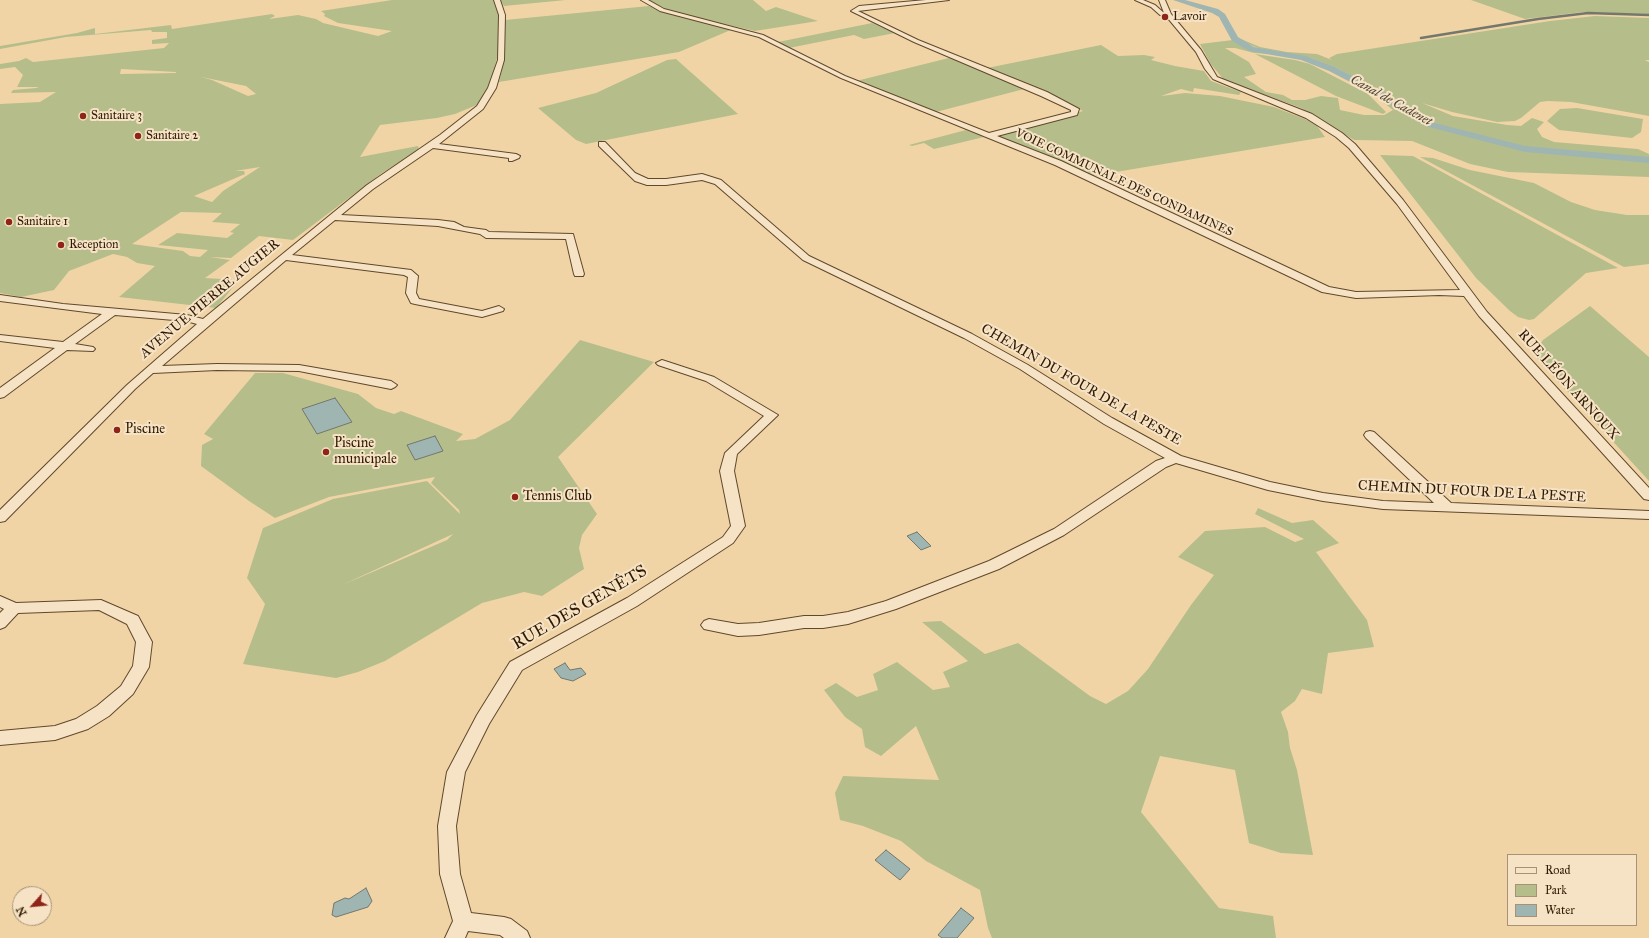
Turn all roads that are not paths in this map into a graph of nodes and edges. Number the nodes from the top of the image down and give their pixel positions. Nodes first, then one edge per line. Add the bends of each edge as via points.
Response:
1 (496, 0) edge
2 (644, 0) edge
3 (946, 0) edge
4 (1138, 0) edge
5 (1162, 0) edge
6 (1168, 15) junction
7 (990, 135) junction
8 (602, 144) dead end
9 (431, 145) junction
10 (512, 159) dead end
11 (332, 217) junction
12 (284, 257) junction
13 (579, 274) dead end
14 (1468, 293) junction
15 (0, 298) edge
16 (499, 309) dead end
17 (113, 311) junction
18 (205, 323) junction
19 (0, 338) edge
20 (67, 346) junction
21 (89, 350) dead end
22 (662, 363) dead end
23 (150, 370) junction
24 (391, 385) dead end
25 (0, 394) edge
26 (1370, 435) dead end
27 (1176, 459) junction
28 (1649, 496) edge
29 (1446, 506) junction
30 (1649, 515) edge
31 (0, 518) edge
32 (0, 601) edge
33 (14, 608) junction
34 (0, 623) edge
35 (709, 625) dead end
36 (0, 738) edge
37 (459, 930) edge
38 (520, 938) edge

1 - 9 street, AVENUE PIERRE AUGIER via 502,15 502,47 499,68 492,88 480,107
2 - 7 street, VOIE COMMUNALE DES CONDAMINES via 662,10 761,36 843,78
3 - 7 street via 859,8 854,11 916,41 1075,109 1074,113
4 - 6 street
5 - 6 street
6 - 14 street, RUE LÉON ARNOUX via 1199,51 1215,78 1309,116 1352,146 1400,202
7 - 14 street, VOIE COMMUNALE DES CONDAMINES via 1058,163 1326,290 1356,295
8 - 27 street, CHEMIN DU FOUR DE LA PESTE via 638,179 661,182 702,177 718,182 806,258 968,336 1024,367 1108,422
9 - 10 street via 516,156
9 - 11 street, AVENUE PIERRE AUGIER
11 - 12 street, AVENUE PIERRE AUGIER
11 - 13 street via 438,223 483,232 486,235 570,236
12 - 16 street via 407,272 413,276 410,293 415,300 482,314
12 - 18 street, AVENUE PIERRE AUGIER
14 - 28 street, RUE LÉON ARNOUX via 1512,346
15 - 17 street
17 - 18 street via 187,318
17 - 20 street
18 - 23 street, AVENUE PIERRE AUGIER
19 - 20 street
20 - 21 street
20 - 25 street
22 - 37 street, RUE DES GENÊTS via 710,379 772,415 731,453 727,471 738,526 728,540 632,602 516,666 483,720 456,772 447,826 450,874
23 - 24 street via 217,367 299,368
23 - 31 street, AVENUE PIERRE AUGIER
26 - 29 street
27 - 29 street, CHEMIN DU FOUR DE LA PESTE via 1268,486 1322,497 1383,505
27 - 35 street via 1161,464 1059,532 994,565 891,605 848,618 823,622 738,630
29 - 30 street, CHEMIN DU FOUR DE LA PESTE
32 - 33 street
33 - 34 street
33 - 36 street via 101,606 133,620 144,642 141,667 127,690 103,711 82,724 55,733
37 - 38 street via 504,926

